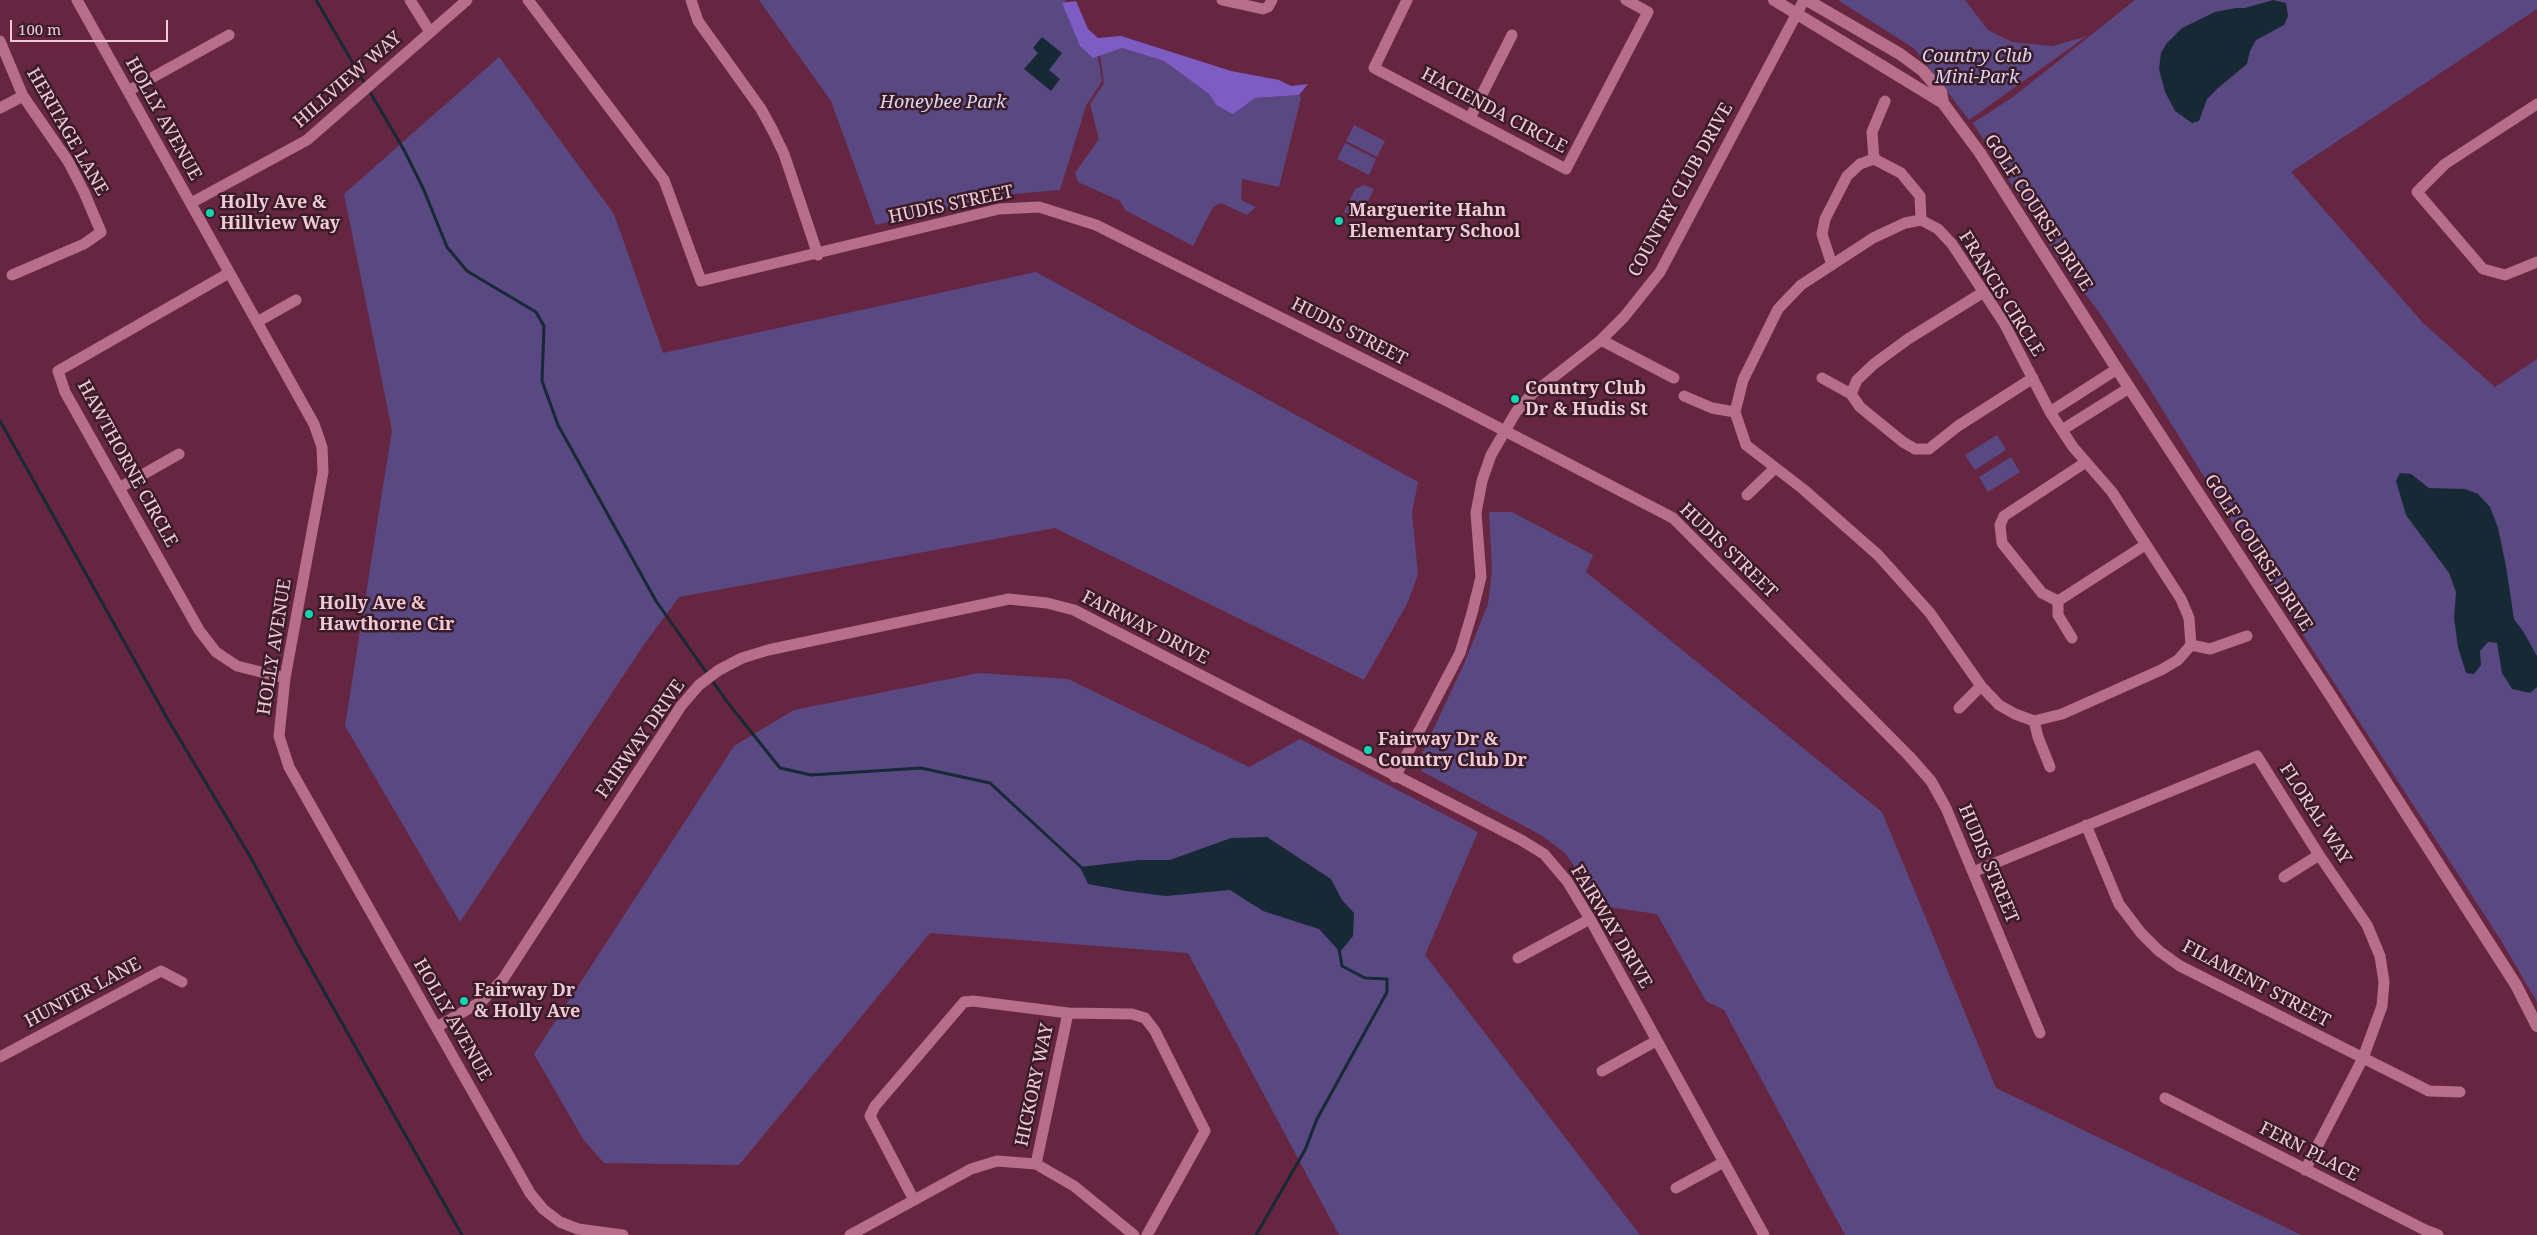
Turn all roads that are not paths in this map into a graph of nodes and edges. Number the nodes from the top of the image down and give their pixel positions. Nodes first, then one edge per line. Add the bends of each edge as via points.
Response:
1 (77, 0) edge
2 (410, 0) edge
3 (467, 0) edge
4 (528, 0) edge
5 (692, 0) edge
6 (1222, 0) edge
7 (1272, 0) edge
8 (1407, 0) edge
9 (1626, 0) edge
10 (1774, 0) edge
11 (1806, 0) edge
12 (1797, 13) junction
13 (430, 32) junction
14 (229, 35) dead end
15 (1512, 35) dead end
16 (0, 40) edge
17 (128, 91) junction
18 (23, 96) junction
19 (1885, 100) dead end
20 (1943, 103) junction
21 (2537, 104) edge
22 (0, 108) edge
23 (1470, 118) junction
24 (1874, 159) junction
25 (191, 204) junction
26 (1921, 220) junction
27 (818, 255) junction
28 (2537, 262) edge
29 (1832, 266) junction
30 (230, 273) junction
31 (12, 275) dead end
32 (1982, 293) junction
33 (296, 300) dead end
34 (257, 322) junction
35 (1601, 340) junction
36 (2116, 369) junction
37 (1674, 378) dead end
38 (1822, 378) dead end
39 (2033, 378) junction
40 (2129, 388) junction
41 (1851, 394) junction
42 (1684, 396) dead end
43 (1734, 412) junction
44 (2050, 412) junction
45 (2062, 430) junction
46 (1505, 431) junction
47 (179, 454) dead end
48 (2086, 462) junction
49 (1775, 468) junction
50 (119, 488) junction
51 (1747, 495) dead end
52 (2145, 545) junction
53 (2058, 601) junction
54 (2248, 636) dead end
55 (2072, 638) dead end
56 (2191, 645) junction
57 (285, 678) junction
58 (1981, 686) junction
59 (1959, 708) dead end
60 (2034, 720) junction
61 (2050, 767) dead end
62 (1395, 777) junction
63 (2086, 825) junction
64 (2319, 854) junction
65 (1973, 872) junction
66 (2284, 877) dead end
67 (1590, 919) junction
68 (1518, 958) dead end
69 (182, 982) dead end
70 (1068, 1012) junction
71 (2537, 1026) edge
72 (437, 1027) junction
73 (2040, 1032) dead end
74 (1656, 1041) junction
75 (0, 1056) edge
76 (2363, 1058) junction
77 (1602, 1070) dead end
78 (2460, 1092) dead end
79 (2165, 1098) dead end
80 (1724, 1162) junction
81 (1036, 1164) junction
82 (2305, 1170) junction
83 (1676, 1188) dead end
84 (914, 1200) junction
85 (623, 1235) edge
86 (850, 1235) edge
87 (1134, 1235) edge
88 (1147, 1235) edge
89 (1764, 1235) edge
90 (2438, 1235) edge

1 - 17 street, HOLLY AVENUE
2 - 13 street
3 - 13 street, HILLVIEW WAY
4 - 27 street, HUDIS STREET via 664,180 701,282
5 - 27 street via 698,21 773,131
6 - 7 street via 1263,9
8 - 23 street, HACIENDA CIRCLE via 1374,68
9 - 23 street, HACIENDA CIRCLE via 1648,12 1566,168
10 - 12 street, GOLF COURSE DRIVE
11 - 12 street, COUNTRY CLUB DRIVE
11 - 20 street, GOLF COURSE DRIVE via 1900,54 1923,71 1941,92
12 - 20 street, GOLF COURSE DRIVE
12 - 35 street, COUNTRY CLUB DRIVE via 1660,272
13 - 25 street, HILLVIEW WAY via 307,140
14 - 17 street
15 - 23 street
16 - 18 street, HERITAGE LANE
17 - 25 street, HOLLY AVENUE
18 - 22 street
18 - 31 street, HERITAGE LANE via 68,161 101,232 84,244
19 - 24 street via 1872,132
20 - 36 street, GOLF COURSE DRIVE via 1980,153
21 - 28 street via 2445,164 2416,192 2483,268 2505,275
24 - 26 street via 1901,173 1920,196
24 - 29 street via 1860,164 1847,176 1824,219 1822,234
25 - 30 street, HOLLY AVENUE
26 - 29 street via 1905,223 1873,238
26 - 32 street, FRANCIS CIRCLE via 1938,229 1952,244
27 - 46 street, HUDIS STREET via 999,209 1039,207 1096,225
29 - 43 street via 1801,285 1778,309 1743,380
30 - 34 street, HOLLY AVENUE
30 - 50 street, HAWTHORNE CIRCLE via 58,371 65,392
32 - 39 street, FRANCIS CIRCLE via 2004,323
32 - 41 street via 1908,338 1874,364 1857,380
33 - 34 street
34 - 57 street, HOLLY AVENUE via 314,424 322,447 323,472
35 - 37 street
35 - 46 street, COUNTRY CLUB DRIVE via 1532,394
36 - 40 street, GOLF COURSE DRIVE
36 - 44 street
38 - 41 street
39 - 41 street via 1958,426 1929,449 1915,449 1903,442 1860,407
39 - 44 street, FRANCIS CIRCLE
40 - 45 street
40 - 71 street, GOLF COURSE DRIVE via 2511,977
42 - 43 street via 1712,408
43 - 49 street via 1746,445
44 - 45 street, FRANCIS CIRCLE
45 - 48 street, FRANCIS CIRCLE
46 - 62 street, COUNTRY CLUB DRIVE via 1491,455 1482,481 1476,513 1481,577 1460,654
46 - 65 street, HUDIS STREET via 1672,518 1909,756 1930,781 1946,808
47 - 50 street
48 - 52 street, FRANCIS CIRCLE via 2112,492
48 - 53 street via 2004,516 2000,525 2002,543 2042,593
49 - 51 street
49 - 58 street via 1850,528 1878,555 1930,613
50 - 57 street, HAWTHORNE CIRCLE via 199,630 216,652 238,666
52 - 53 street
52 - 56 street, FRANCIS CIRCLE via 2181,599 2189,618
53 - 55 street via 2058,615
54 - 56 street via 2210,649
56 - 60 street via 2178,660 2161,670 2062,714
57 - 72 street, HOLLY AVENUE via 279,736 288,767
58 - 59 street
58 - 60 street via 1999,705
60 - 61 street
62 - 67 street, FAIRWAY DRIVE via 1544,854 1567,881
62 - 72 street, FAIRWAY DRIVE via 1074,610 1047,602 1009,599 768,650 742,658 699,685 681,706 503,980 482,1001
63 - 64 street, FLORAL WAY via 2257,756
63 - 65 street, FLORAL WAY
63 - 76 street, FILAMENT STREET via 2118,904 2159,951 2180,966
64 - 66 street
64 - 76 street, FLORAL WAY via 2367,925 2380,956 2384,982 2382,1006
65 - 73 street, HUDIS STREET
67 - 68 street
67 - 74 street, FAIRWAY DRIVE
69 - 75 street, HUNTER LANE via 161,971
70 - 81 street, HICKORY WAY
70 - 84 street via 964,1002 875,1106 870,1116 874,1128
70 - 88 street via 1132,1014 1144,1018 1155,1030 1205,1131
72 - 85 street, HOLLY AVENUE via 530,1193 543,1209 560,1222 578,1229
74 - 77 street
74 - 80 street, FAIRWAY DRIVE
76 - 78 street, FILAMENT STREET via 2430,1091
76 - 82 street, FLORAL WAY
79 - 82 street, FERN PLACE
80 - 83 street
80 - 89 street, FAIRWAY DRIVE
81 - 84 street via 997,1161 971,1169
81 - 87 street via 1074,1186
82 - 90 street, FERN PLACE
84 - 86 street

